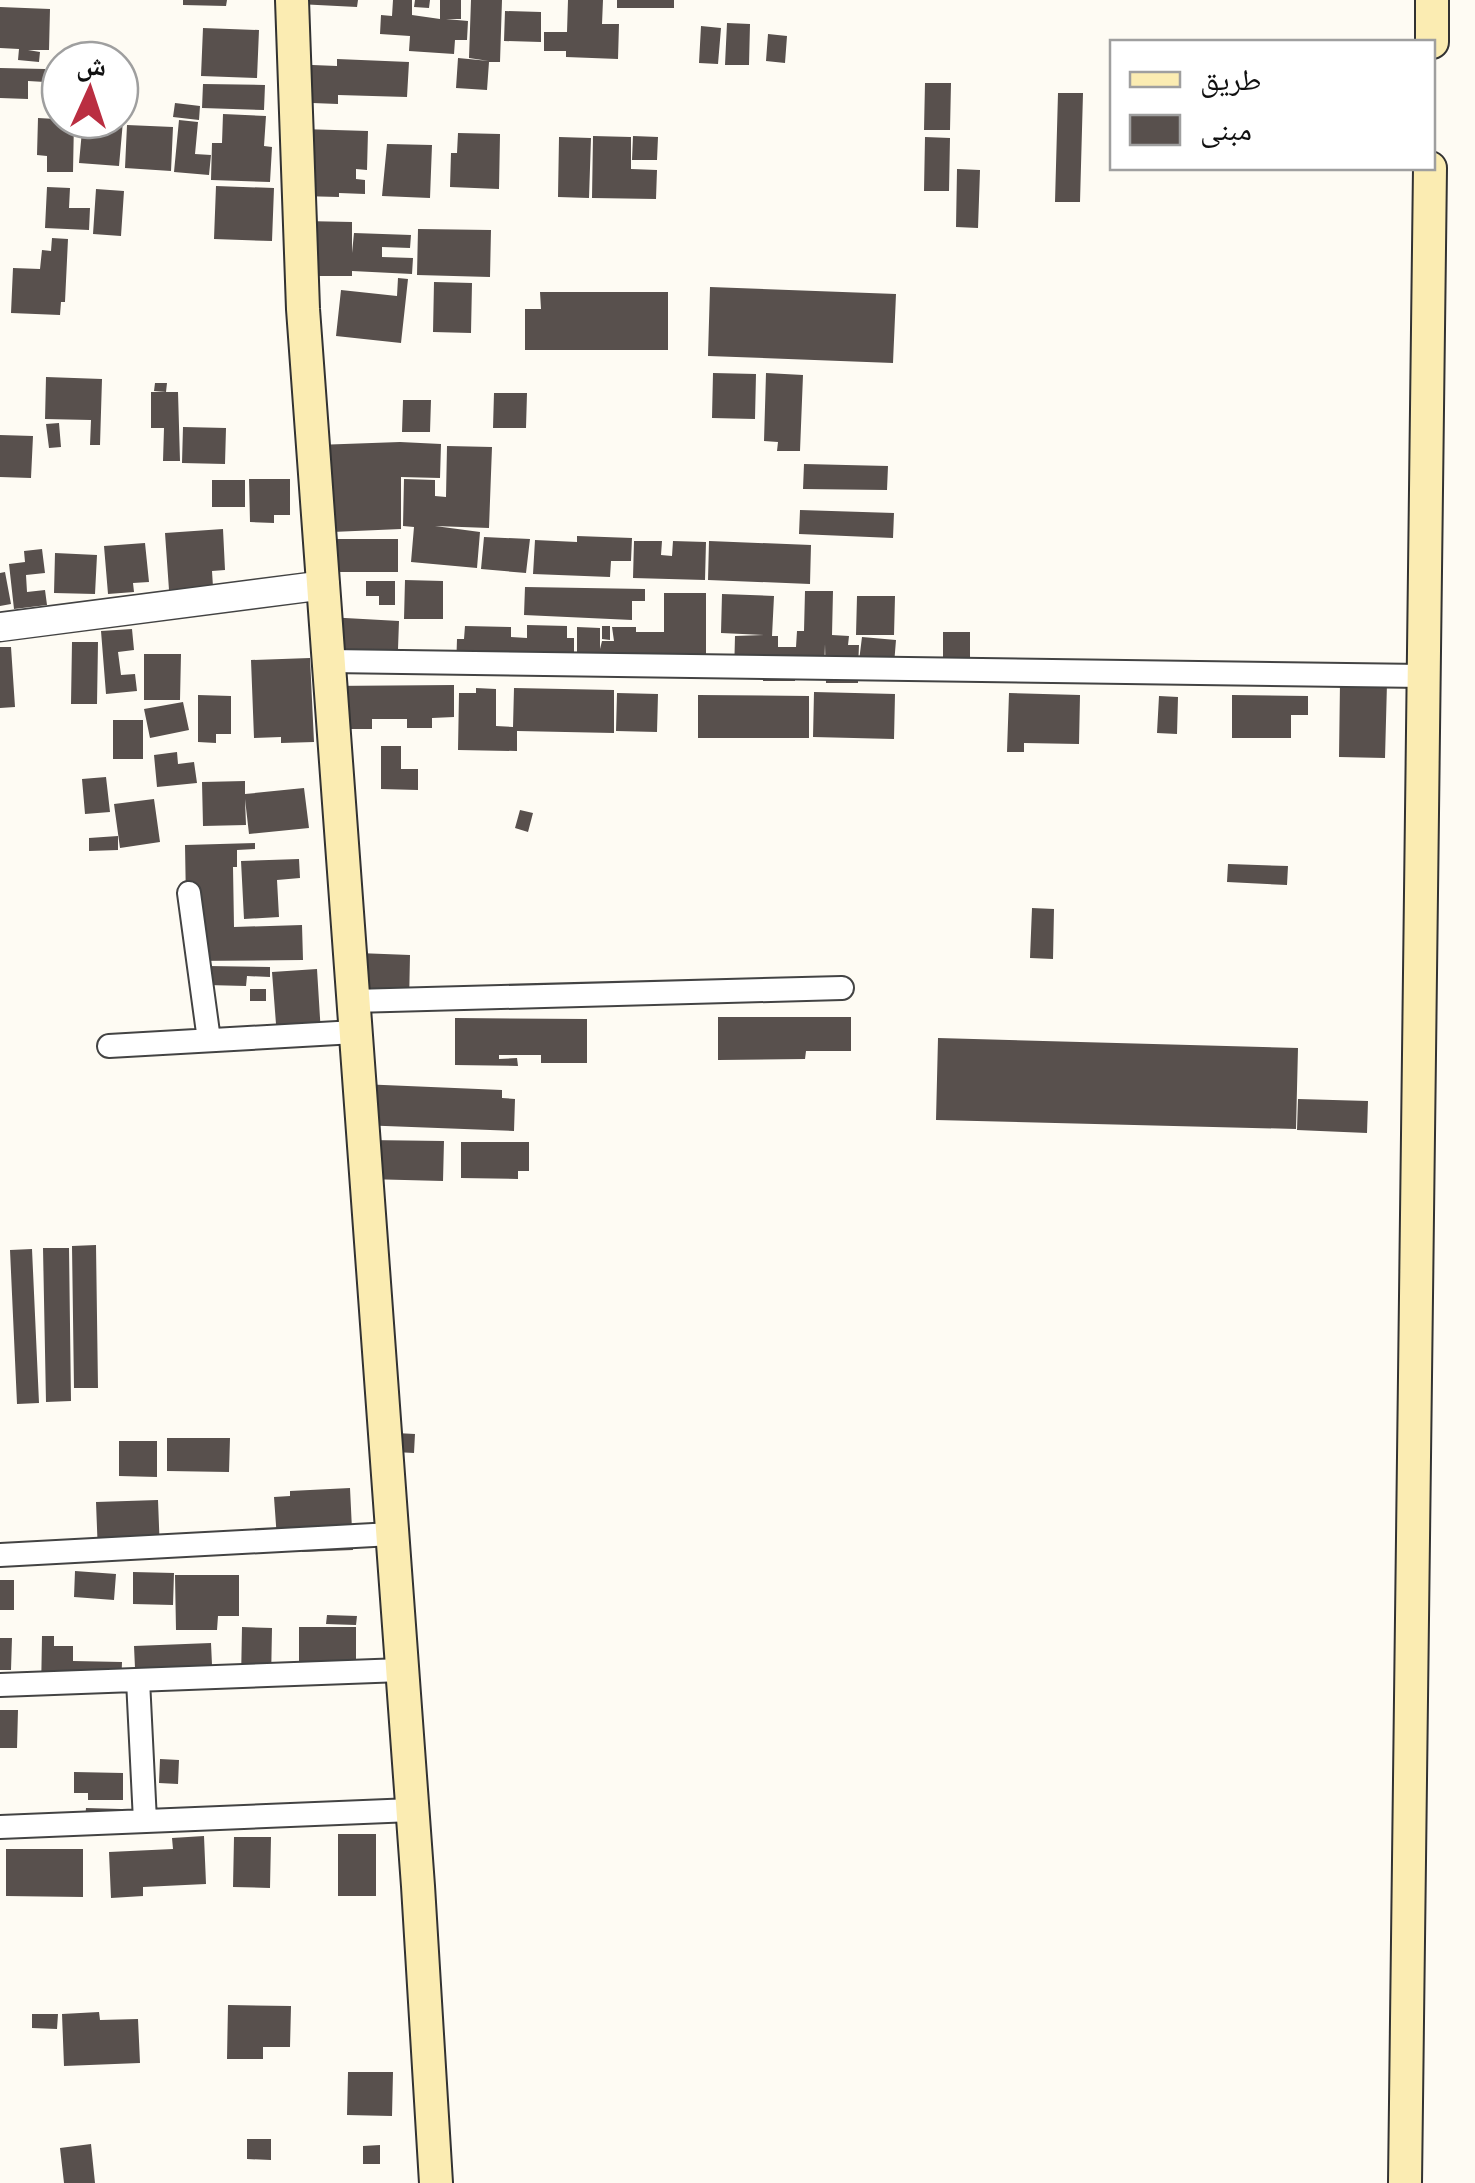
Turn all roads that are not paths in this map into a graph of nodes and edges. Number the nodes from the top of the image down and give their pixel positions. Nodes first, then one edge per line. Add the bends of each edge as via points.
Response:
1 (292, 0) edge
2 (1432, 0) edge
3 (1432, 40) edge
4 (1430, 170) edge
5 (325, 585) junction
6 (0, 627) edge
7 (330, 661) junction
8 (1423, 676) junction
9 (188, 893) dead end
10 (842, 988) dead end
11 (354, 1016) junction
12 (210, 1040) junction
13 (109, 1046) dead end
14 (392, 1534) junction
15 (0, 1556) edge
16 (402, 1670) junction
17 (138, 1680) junction
18 (0, 1685) edge
19 (412, 1810) junction
20 (146, 1821) junction
21 (0, 1827) edge
22 (436, 2183) edge
23 (1404, 2183) edge

1 - 5 main road via 303,309
2 - 3 main road
4 - 8 main road
5 - 6 street
5 - 7 main road
7 - 8 street
7 - 11 main road
8 - 23 main road
9 - 12 street
10 - 11 street
11 - 12 street
11 - 14 main road
12 - 13 street
14 - 15 street
14 - 16 main road
16 - 17 street
16 - 19 main road
17 - 18 street
17 - 20 street
19 - 20 street
19 - 22 main road
20 - 21 street

